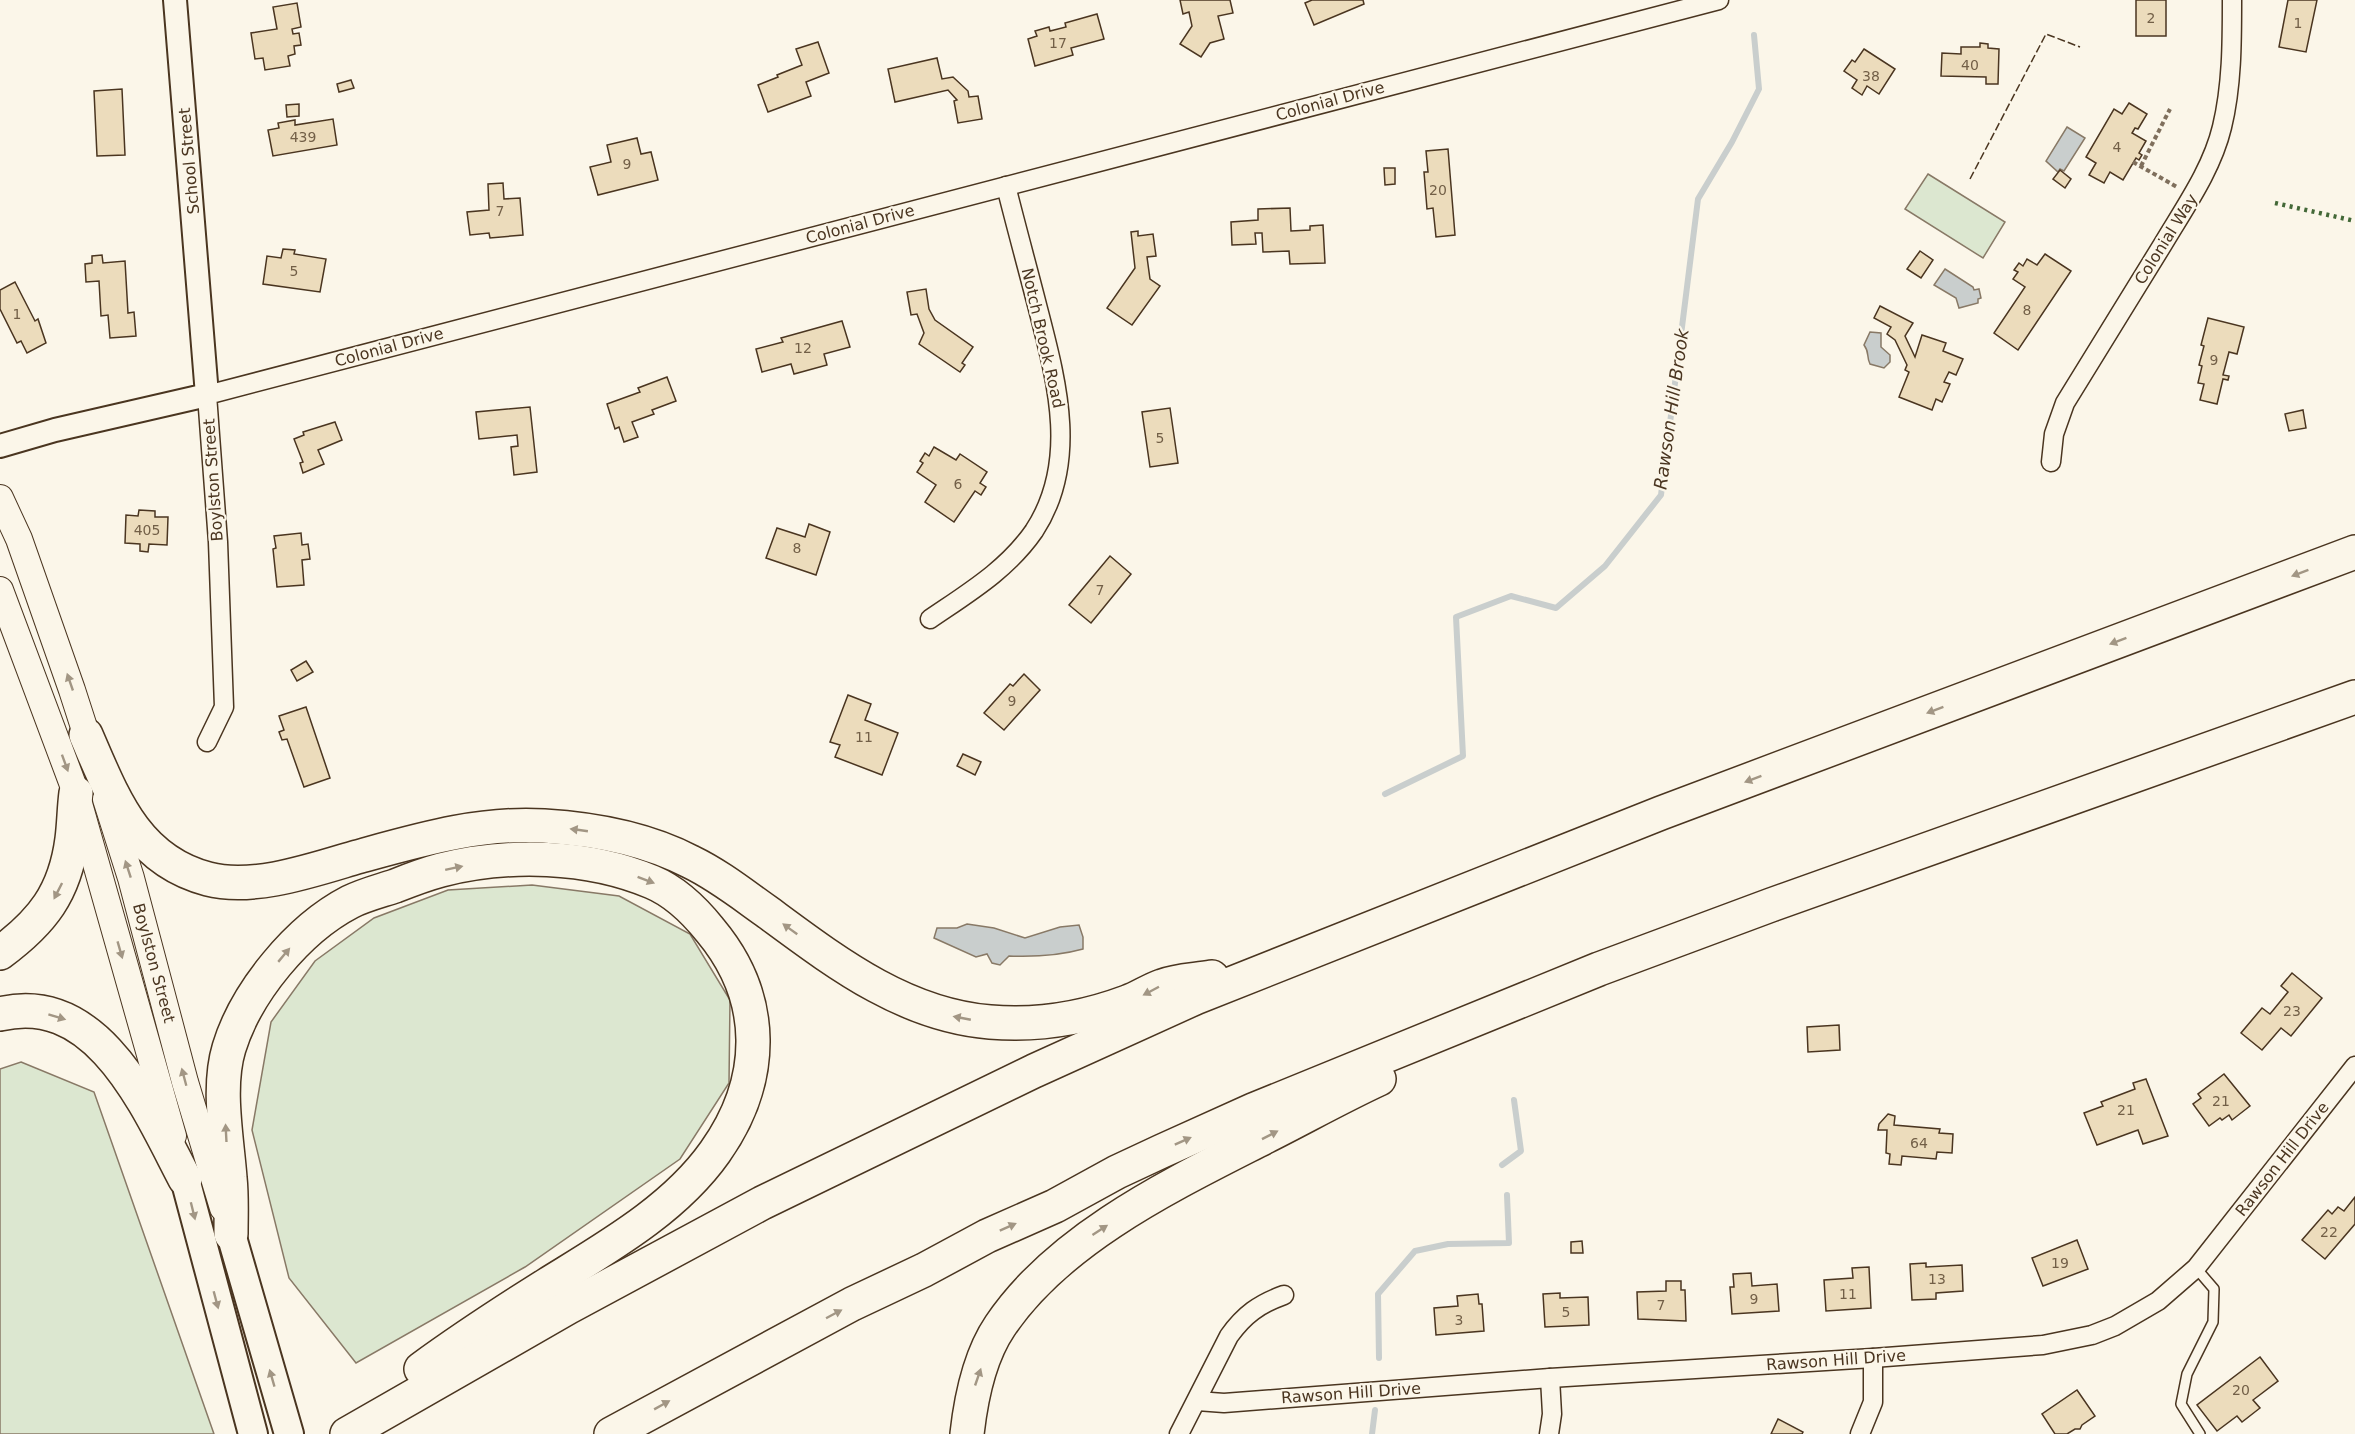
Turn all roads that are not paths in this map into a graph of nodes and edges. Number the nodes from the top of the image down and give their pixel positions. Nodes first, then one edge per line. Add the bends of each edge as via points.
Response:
1 (175, 0) edge
2 (1719, 0) edge
3 (2232, 0) edge
4 (1006, 186) junction
5 (201, 322) joint
6 (207, 394) junction
7 (0, 446) edge
8 (2052, 462) dead end
9 (0, 498) edge
10 (2355, 552) edge
11 (0, 590) edge
12 (930, 620) dead end
13 (2355, 697) edge
14 (86, 735) junction
15 (207, 742) dead end
16 (76, 793) junction
17 (0, 954) edge
18 (1270, 967) junction
19 (1530, 999) junction
20 (0, 1014) edge
21 (2355, 1066) edge
22 (185, 1179) junction
23 (216, 1239) junction
24 (2196, 1268) junction
25 (1284, 1295) dead end
26 (1873, 1358) junction
27 (1550, 1378) junction
28 (1197, 1401) junction
29 (253, 1434) edge
30 (289, 1434) edge
31 (338, 1434) edge
32 (347, 1434) edge
33 (611, 1434) edge
34 (967, 1434) edge
35 (1179, 1434) edge
36 (1549, 1434) edge
37 (1860, 1434) edge
38 (2200, 1434) edge

1 - 5 street, School Street
2 - 4 street, Colonial Drive
3 - 8 street, Colonial Way via 2232,50 2222,128 2197,189 2065,403 2054,434
4 - 6 street, Colonial Drive
4 - 12 street, Notch Brook Road via 1058,387 1059,459 1044,514 1022,547 995,575
5 - 6 street, Boylston Street
6 - 7 street, Colonial Drive
6 - 15 street, Boylston Street via 224,707
14 -> 9 main road, Boylston Street via 19,539
10 -> 18 highway via 1672,809
11 -> 16 main road, Boylston Street
13 - 19 highway via 1771,905
18 -> 14 highway via 1162,986 1122,1004 1074,1018 1015,1023 965,1019 924,1009 881,989 827,956 729,885 675,854 600,833 543,825 460,830 265,880 235,883 209,879 164,859 136,833 112,794
23 -> 14 main road, Boylston Street via 185,1082 131,878
16 -> 17 highway via 66,874 56,896 29,930
16 -> 22 main road, Boylston Street
18 - 32 highway via 1034,1071 762,1203 568,1307
33 -> 19 highway via 852,1304 1162,1150 1389,1053
34 -> 19 highway via 973,1392 999,1327 1032,1284 1079,1245 1205,1166 1472,1037
20 -> 22 highway via 42,1012 72,1021 95,1038 133,1083
21 - 24 street, Rawson Hill Drive
22 -> 23 main road, Boylston Street
23 -> 29 main road, Boylston Street
30 -> 23 main road, Boylston Street
23 -> 31 highway via 231,1195 224,1074 232,1039 257,992 283,956 347,903 462,866 526,860 593,866 650,881 680,899 714,934 739,973 752,1013 752,1056 739,1109 713,1154 641,1225 423,1367
24 - 26 street, Rawson Hill Drive via 2158,1301 2092,1335 2043,1345
24 - 38 lane via 2214,1289 2213,1322 2187,1374 2181,1404
25 - 28 street via 1256,1307 1238,1324
26 - 27 street, Rawson Hill Drive
26 - 37 street via 1874,1402
27 - 28 street, Rawson Hill Drive via 1224,1403
27 - 36 street
28 - 35 street

